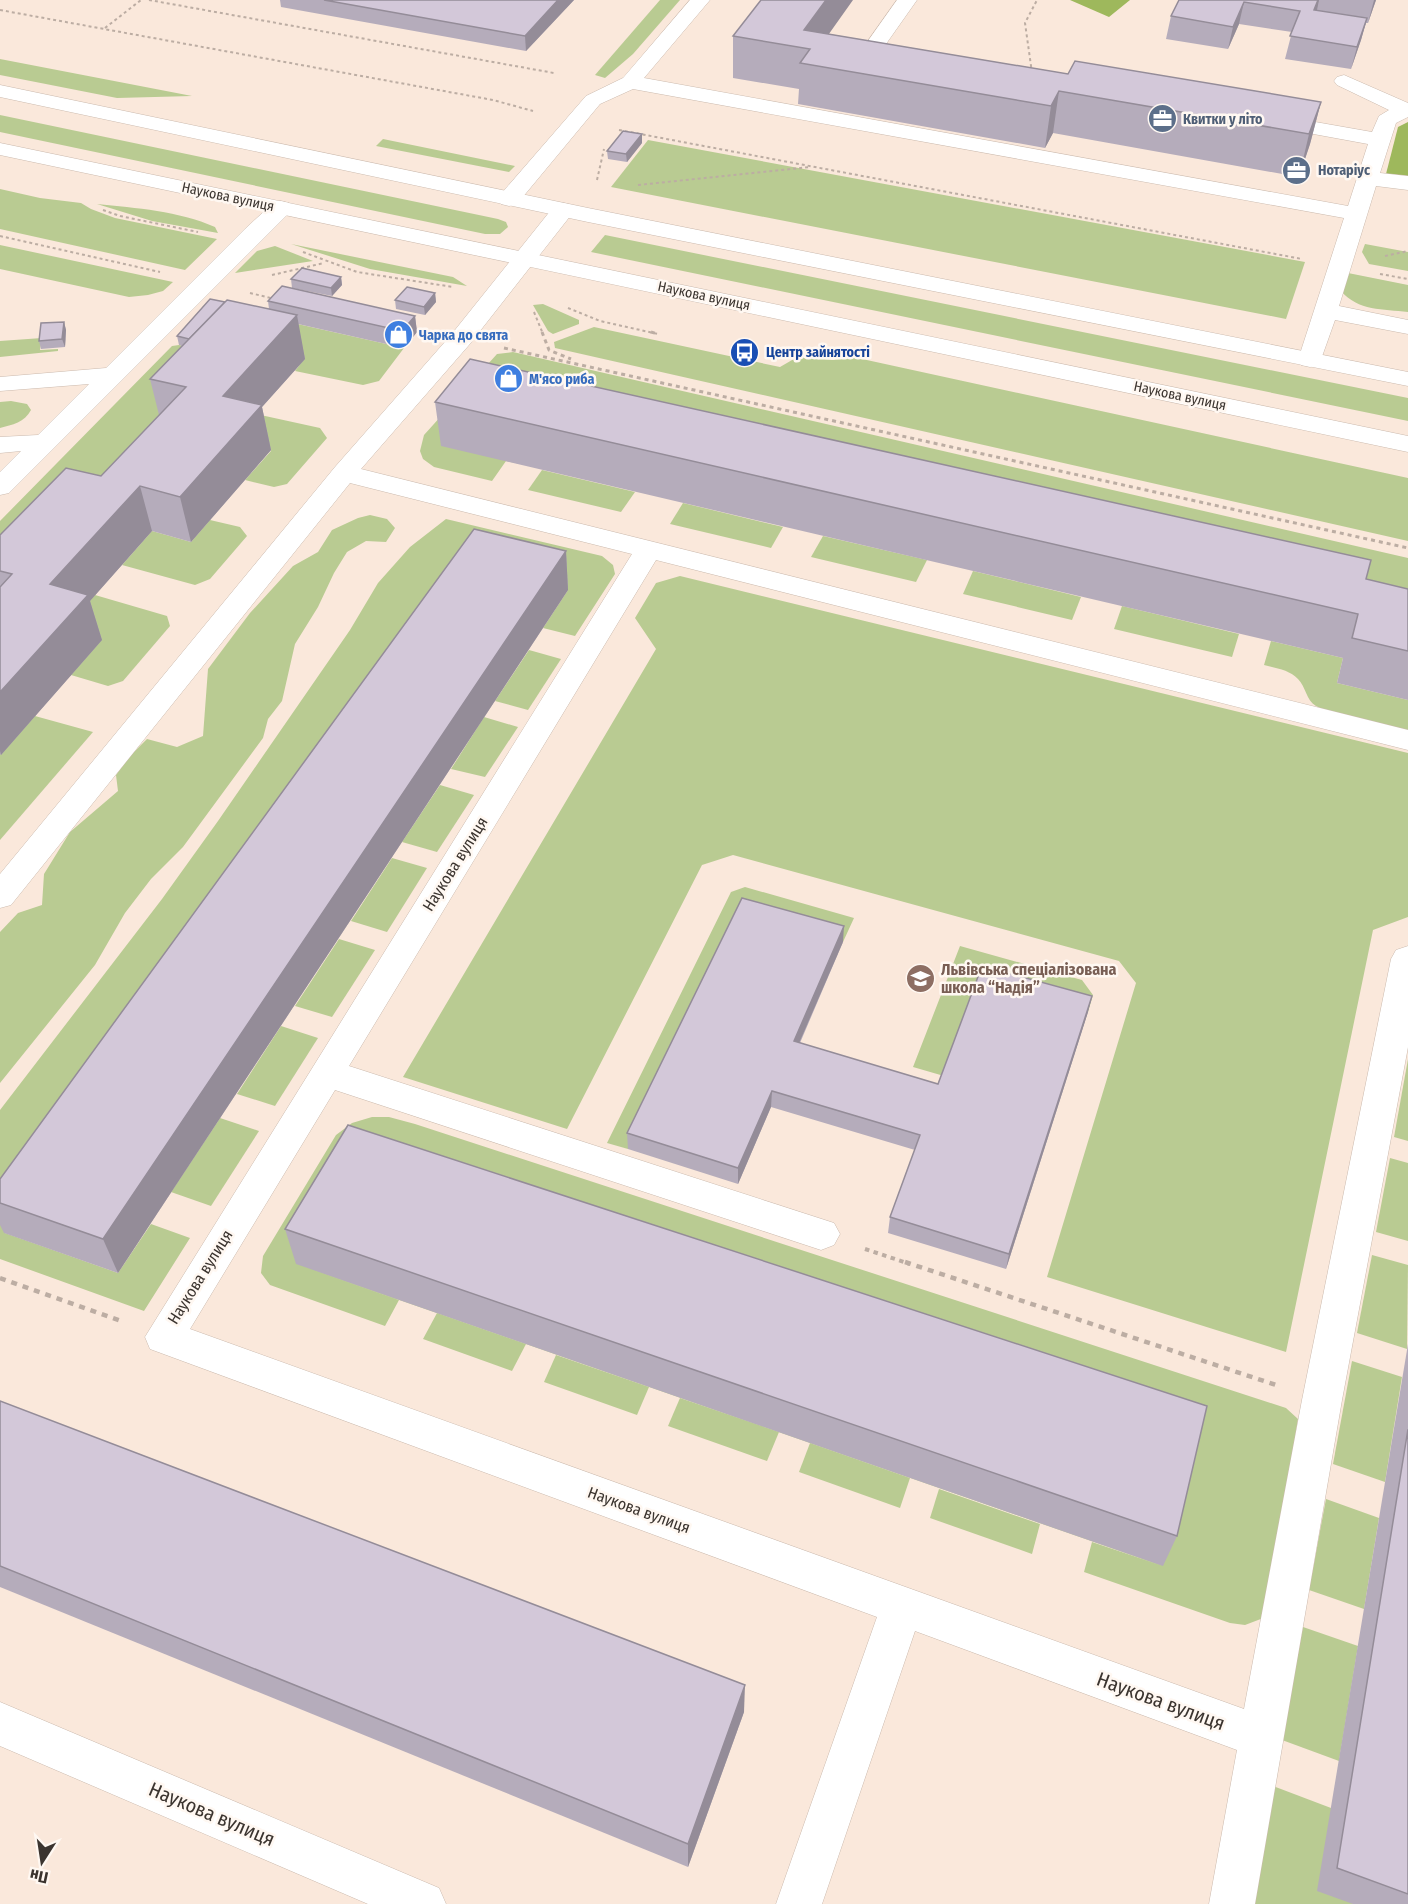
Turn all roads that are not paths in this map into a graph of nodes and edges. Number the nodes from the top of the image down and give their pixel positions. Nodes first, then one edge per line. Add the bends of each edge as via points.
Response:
1 (700, 0) edge
2 (907, 0) edge
3 (930, 58) edge
4 (1344, 81) edge
5 (630, 82) junction
6 (0, 91) edge
7 (1407, 109) edge
8 (1252, 116) edge
9 (1380, 140) junction
10 (0, 149) edge
11 (1368, 178) junction
12 (1408, 183) edge
13 (509, 199) junction
14 (281, 208) junction
15 (563, 210) junction
16 (1356, 214) junction
17 (526, 259) junction
18 (1326, 311) junction
19 (1408, 327) edge
20 (1310, 360) junction
21 (112, 375) junction
22 (1408, 379) edge
23 (0, 384) edge
24 (46, 442) junction
25 (1408, 444) edge
26 (0, 445) edge
27 (344, 472) junction
28 (0, 487) edge
29 (649, 549) junction
30 (1408, 740) edge
31 (0, 896) edge
32 (1408, 958) edge
33 (326, 1073) junction
34 (821, 1234) road end
35 (902, 1606) junction
36 (0, 1724) edge
37 (1261, 1737) junction
38 (423, 1904) edge
39 (799, 1904) edge
40 (1232, 1904) edge

1 - 5 main road
2 - 3 main road via 873,48
4 - 7 main road
5 - 13 main road via 593,99
5 - 16 main road
6 - 13 main road
7 - 9 main road via 1386,120
8 - 9 main road
9 - 11 main road
10 - 14 main road, Наукова вулиця
11 - 12 main road
11 - 16 main road
13 - 15 main road
14 - 17 main road, Наукова вулиця
14 - 21 main road
15 - 17 main road
15 - 20 main road
16 - 18 main road
17 - 25 main road, Наукова вулиця
17 - 27 main road
18 - 19 main road
18 - 20 main road
20 - 22 main road
21 - 23 main road
21 - 24 main road
24 - 26 main road
24 - 28 main road
27 - 29 main road
27 - 31 main road
29 - 30 main road
29 - 33 main road, Наукова вулиця
32 - 37 main road
33 - 34 main road
33 - 35 main road, Наукова вулиця via 164,1337
35 - 37 main road, Наукова вулиця
35 - 39 main road
36 - 38 main road, Наукова вулиця
37 - 40 main road

